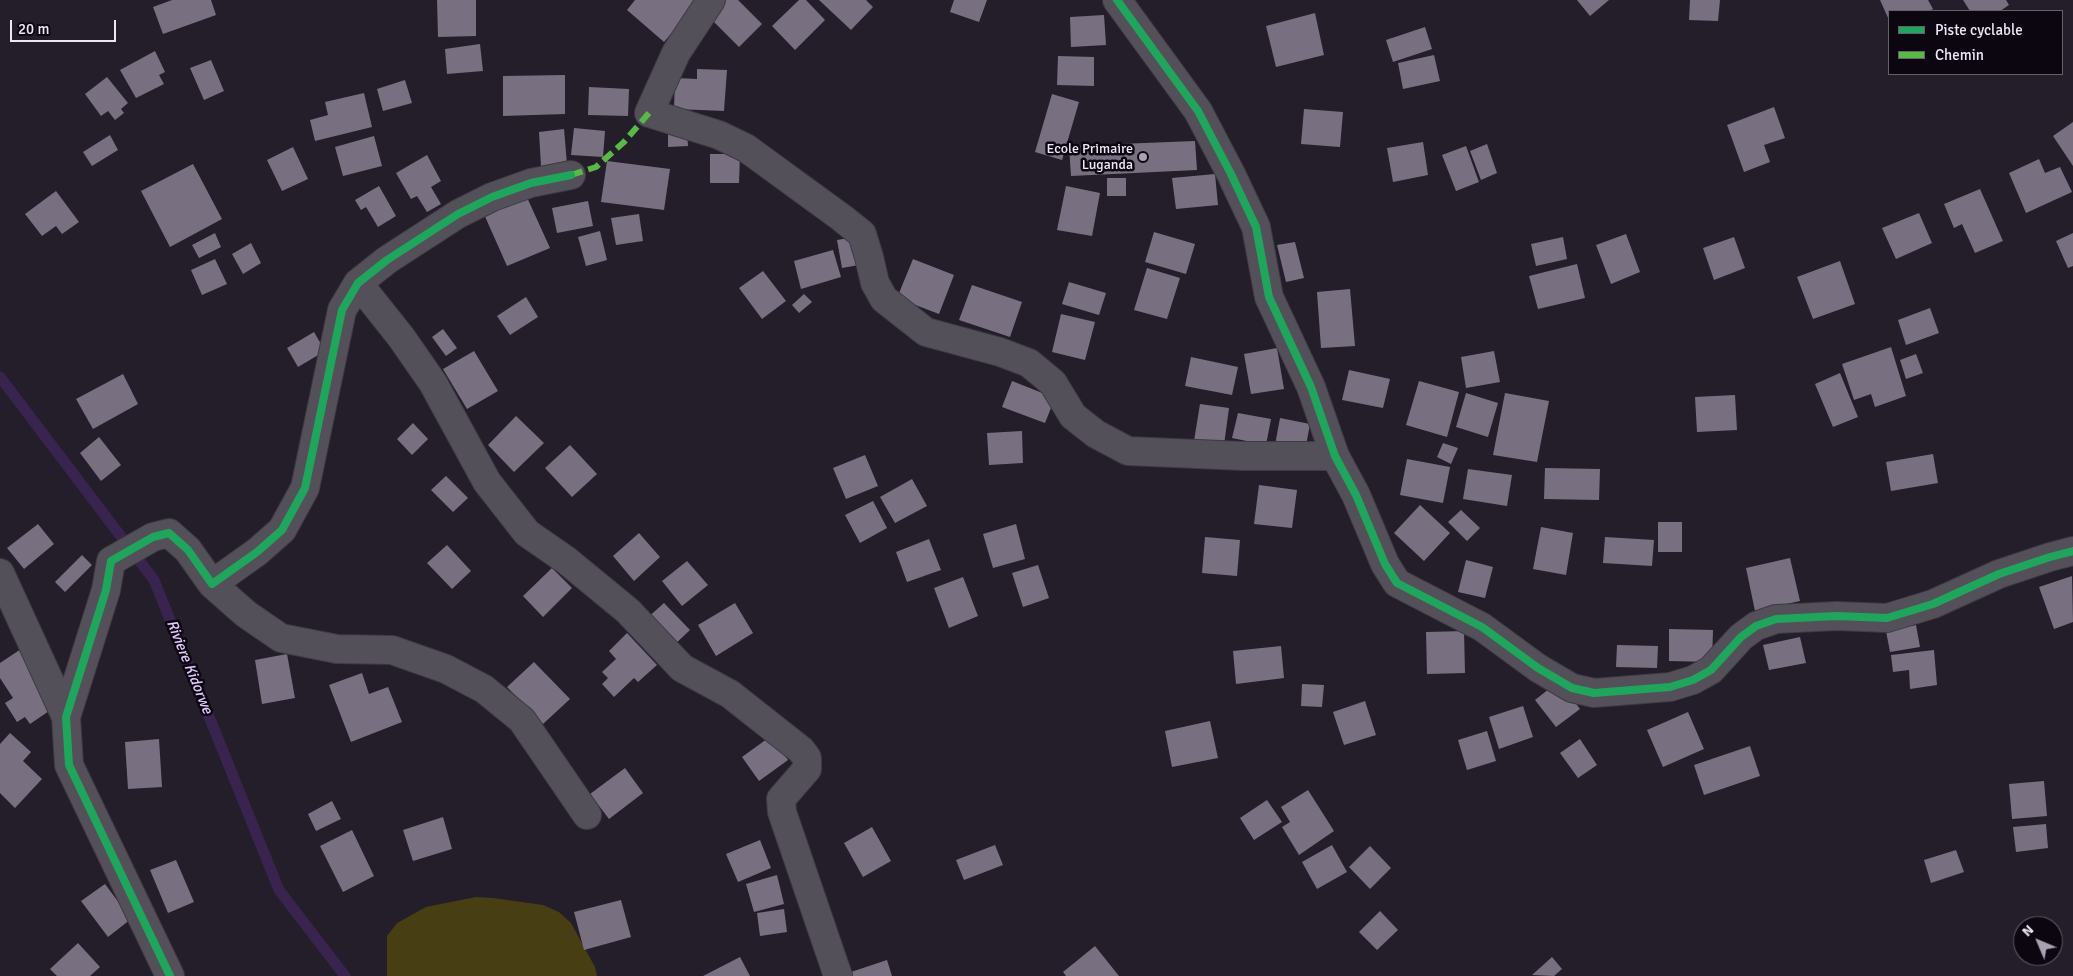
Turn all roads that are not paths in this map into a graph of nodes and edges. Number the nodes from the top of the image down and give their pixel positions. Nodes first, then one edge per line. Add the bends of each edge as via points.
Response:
1 (711, 0) edge
2 (1117, 0) edge
3 (571, 175) dead end
4 (358, 283) junction
5 (1335, 456) junction
6 (2073, 551) edge
7 (0, 572) edge
8 (212, 584) junction
9 (66, 718) junction
10 (587, 815) dead end
11 (170, 976) edge
12 (838, 976) edge

1 - 5 street via 676,53 649,113 719,135 746,148 842,218 862,234 875,283 884,299 926,332 1029,362 1053,383 1073,416 1096,434 1128,451
2 - 5 street via 1198,111 1231,174 1256,228 1269,297 1311,387
3 - 4 street via 531,183 458,214
4 - 8 street via 342,310 305,488 282,530
4 - 12 street via 433,383 487,482 527,533 628,611 682,668 730,694 807,758 807,768 781,799 782,812
5 - 6 street via 1397,583 1482,627 1538,668 1572,688 1594,693 1670,687 1693,680 1711,670 1741,637 1756,626 1776,619 1887,618 1933,604 1999,574
7 - 9 street
8 - 9 street via 188,550 168,533 154,537 111,561 106,590
8 - 10 street via 246,614 281,638 337,649 392,650 446,669 484,689 522,720
9 - 11 street via 69,765

